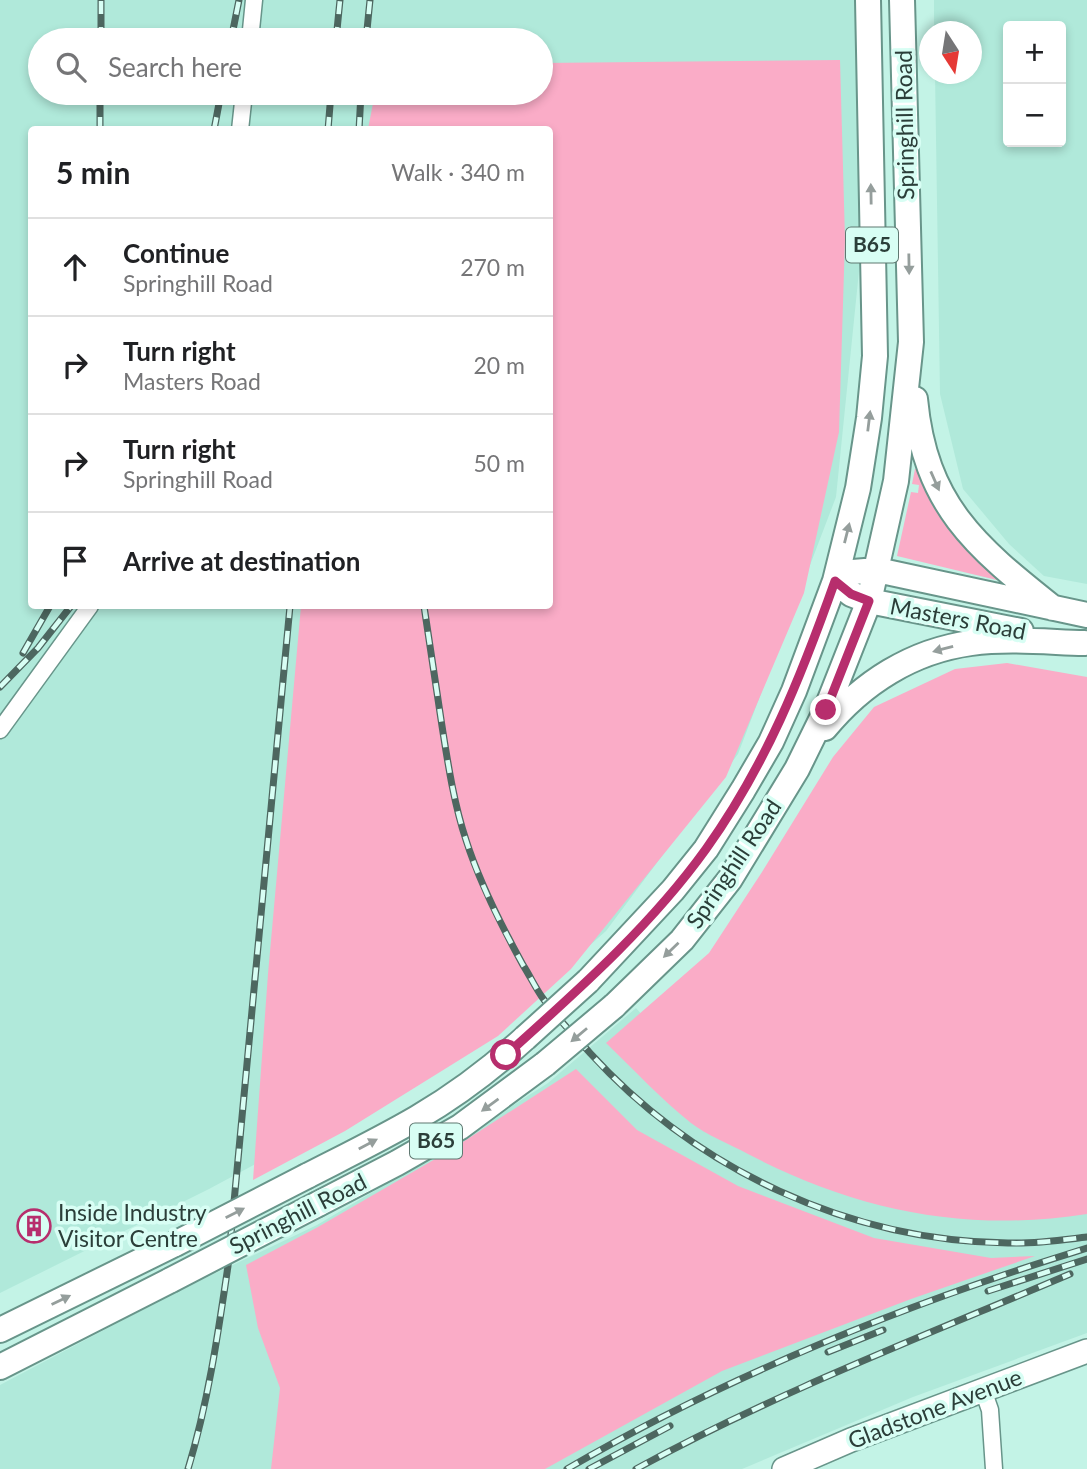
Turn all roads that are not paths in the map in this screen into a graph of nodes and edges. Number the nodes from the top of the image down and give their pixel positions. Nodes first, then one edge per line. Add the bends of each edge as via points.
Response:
1 (254, 0) edge
2 (867, 0) edge
3 (902, 0) edge
4 (251, 28) edge
5 (243, 105) edge
6 (240, 126) edge
7 (911, 342) junction
8 (877, 570) junction
9 (835, 580) junction
10 (869, 601) junction
11 (1053, 608) junction
12 (88, 609) edge
13 (1087, 615) edge
14 (1085, 643) edge
15 (0, 730) edge
16 (797, 769) junction
17 (0, 1330) edge
18 (1087, 1351) edge
19 (0, 1367) edge
20 (983, 1390) junction
21 (784, 1469) edge
22 (994, 1469) edge

1 - 4 street
9 -> 2 main road, Springhill Road / B65 via 858,488 875,356
3 -> 7 main road, Springhill Road / B65
5 - 6 street
7 - 8 main road, Springhill Road / B65 via 896,481
7 -> 11 main road via 921,437 944,499 989,556
8 - 9 main road, Masters Road via 853,572
8 - 10 main road, Springhill Road / B65
8 - 11 main road, Masters Road
9 - 10 main road, Masters Road via 851,594
17 -> 9 main road, Springhill Road / B65, bridge via 417,1118 525,1038 588,981 706,849 771,742
10 - 14 main road, Masters Road
10 - 16 main road, Springhill Road / B65 via 831,699
11 - 13 main road, Masters Road
12 - 15 street
14 -> 16 main road via 973,642 919,656 878,679 843,708
16 -> 19 main road, Springhill Road / B65, bridge via 730,879 681,940 614,1006 545,1064 460,1127 397,1163
18 - 20 main road, Gladstone Avenue
20 - 21 main road, Gladstone Avenue
20 - 22 street via 990,1410

